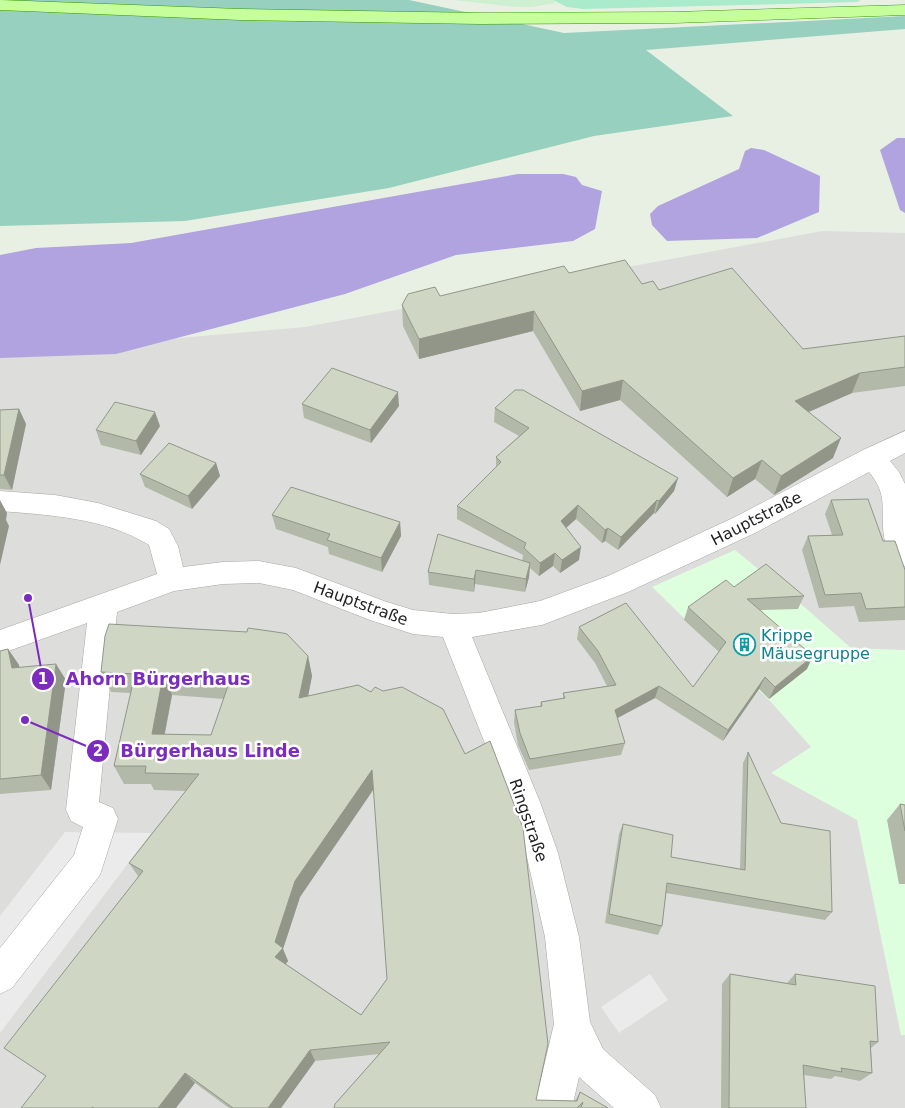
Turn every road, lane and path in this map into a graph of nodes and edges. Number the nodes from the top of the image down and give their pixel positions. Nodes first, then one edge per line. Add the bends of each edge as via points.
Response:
1 (0, 5) edge
2 (905, 10) edge
3 (905, 441) edge
4 (872, 457) junction
5 (0, 501) edge
6 (905, 555) edge
7 (173, 580) junction
8 (103, 606) junction
9 (453, 626) junction
10 (0, 642) edge
11 (0, 976) edge
12 (572, 1024) junction
13 (554, 1108) edge
14 (642, 1108) edge

1 - 2 main road via 364,18 643,18
3 - 4 street, Hauptstraße
4 - 6 street via 890,479 895,493 898,538
4 - 9 street, Hauptstraße via 745,525 618,584 542,613 479,625
5 - 7 street via 55,505 146,529 159,537 164,546
7 - 8 street, Hauptstraße
7 - 9 street, Hauptstraße via 223,572 259,572 296,579 405,620
8 - 10 street, Hauptstraße
8 - 11 street via 82,810 102,820 88,864
9 - 12 street, Ringstraße via 542,853 562,937
12 - 13 street, Ringstraße
12 - 14 street, Ringstraße via 590,1062

